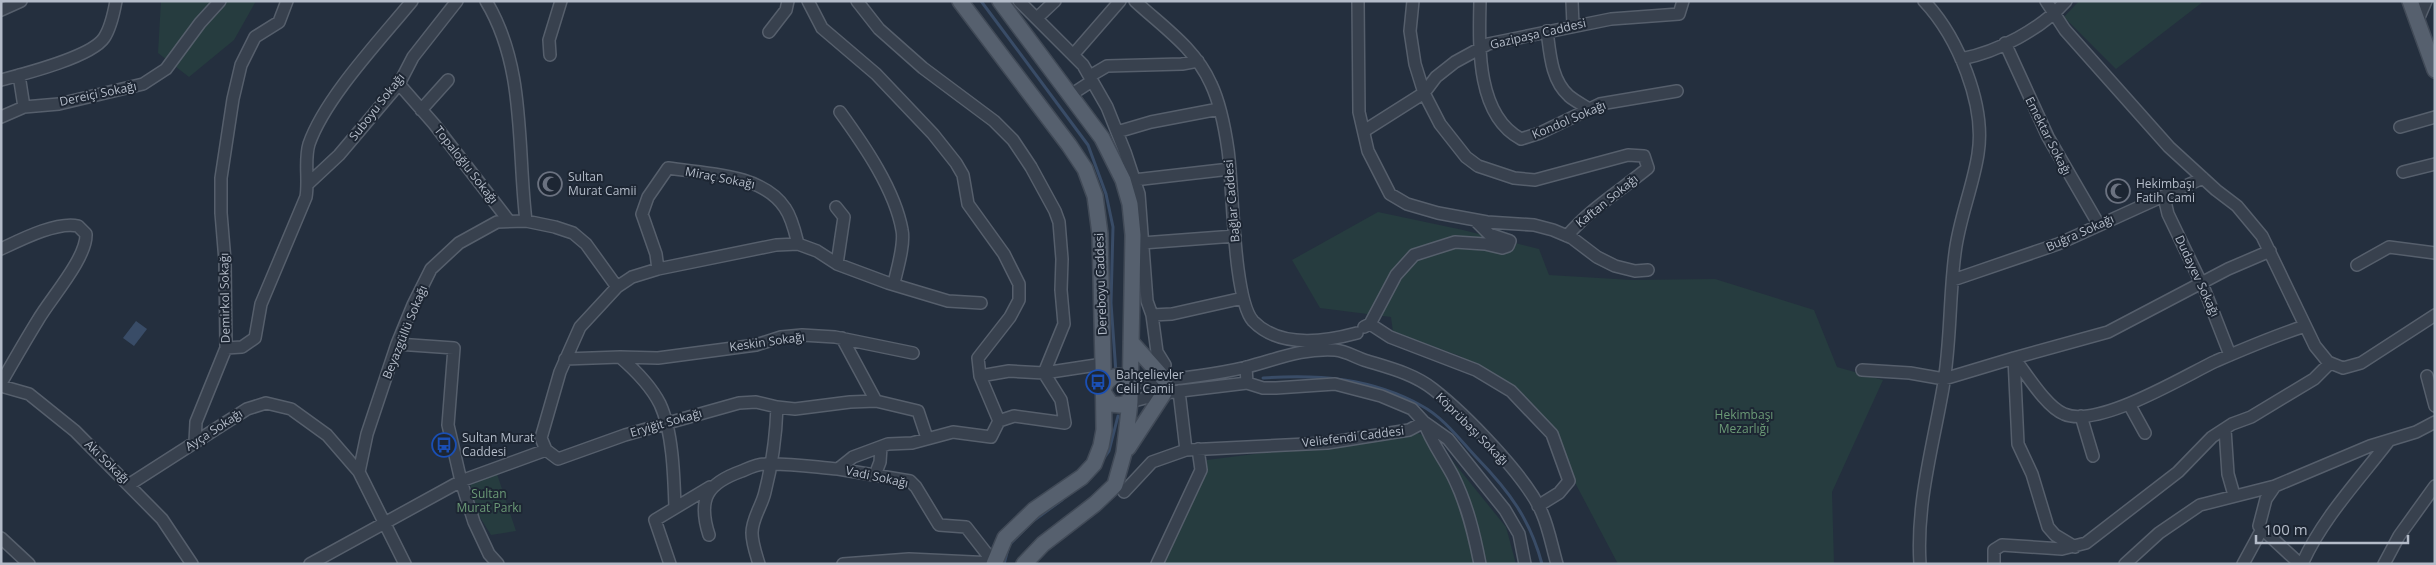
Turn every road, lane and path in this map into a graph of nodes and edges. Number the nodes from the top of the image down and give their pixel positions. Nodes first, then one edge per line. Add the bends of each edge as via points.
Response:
1 (22, 1) edge
2 (116, 1) edge
3 (220, 1) edge
4 (287, 1) edge
5 (412, 1) edge
6 (457, 1) edge
7 (486, 1) edge
8 (561, 1) edge
9 (788, 1) edge
10 (808, 1) edge
11 (857, 1) edge
12 (960, 1) edge
13 (1000, 1) edge
14 (1019, 1) edge
15 (1055, 1) edge
16 (1120, 1) edge
17 (1135, 1) edge
18 (1358, 1) edge
19 (1413, 1) edge
20 (1480, 1) edge
21 (1572, 1) edge
22 (1683, 1) edge
23 (1924, 1) edge
24 (2046, 1) edge
25 (2066, 1) edge
26 (2410, 1) edge
27 (2426, 1) edge
28 (1, 10) edge
29 (2054, 14) junction
30 (1037, 18) junction
31 (2417, 22) junction
32 (1573, 25) junction
33 (1547, 31) junction
34 (769, 32) dead end
35 (2005, 43) junction
36 (1479, 49) junction
37 (550, 55) dead end
38 (1073, 55) junction
39 (1961, 59) junction
40 (1198, 61) junction
41 (2435, 70) edge
42 (19, 76) junction
43 (1091, 79) junction
44 (1, 80) edge
45 (448, 80) dead end
46 (399, 84) junction
47 (1677, 91) dead end
48 (1424, 92) junction
49 (1069, 96) junction
50 (24, 107) junction
51 (1219, 109) junction
52 (1589, 109) junction
53 (421, 110) junction
54 (840, 112) dead end
55 (1, 117) edge
56 (2435, 117) edge
57 (2400, 127) dead end
58 (1364, 131) junction
59 (1117, 132) junction
60 (2435, 164) edge
61 (1230, 169) junction
62 (2403, 172) dead end
63 (2203, 178) junction
64 (1134, 180) junction
65 (308, 183) junction
66 (2164, 197) junction
67 (836, 207) dead end
68 (526, 220) junction
69 (1475, 220) junction
70 (509, 221) junction
71 (2099, 225) junction
72 (1235, 236) junction
73 (1567, 236) junction
74 (1142, 243) junction
75 (798, 244) junction
76 (1, 249) edge
77 (2270, 251) junction
78 (2435, 253) edge
79 (837, 264) junction
80 (2357, 265) dead end
81 (658, 269) junction
82 (1648, 270) dead end
83 (1953, 280) junction
84 (2201, 283) junction
85 (894, 284) junction
86 (618, 287) junction
87 (1243, 298) junction
88 (982, 303) dead end
89 (1152, 315) junction
90 (2435, 315) edge
91 (1370, 324) junction
92 (2305, 326) junction
93 (1357, 333) junction
94 (842, 338) junction
95 (1131, 342) junction
96 (397, 344) junction
97 (226, 348) junction
98 (1344, 351) junction
99 (914, 353) dead end
100 (2230, 355) junction
101 (620, 357) junction
102 (2014, 358) junction
103 (565, 359) junction
104 (2330, 363) junction
105 (1103, 364) junction
106 (1246, 367) junction
107 (1862, 370) dead end
108 (1044, 373) junction
109 (980, 376) junction
110 (2427, 376) dead end
111 (1165, 379) junction
112 (1944, 379) junction
113 (1131, 383) junction
114 (1248, 383) junction
115 (1, 385) edge
116 (1179, 391) junction
117 (1103, 392) junction
118 (876, 401) junction
119 (1130, 402) junction
120 (2129, 404) junction
121 (2435, 406) edge
122 (777, 407) junction
123 (2081, 416) junction
124 (999, 421) junction
125 (1424, 422) junction
126 (2435, 422) edge
127 (665, 424) junction
128 (2224, 429) junction
129 (2145, 433) dead end
130 (927, 438) junction
131 (195, 442) junction
132 (2388, 442) junction
133 (881, 447) junction
134 (546, 450) junction
135 (1192, 450) junction
136 (1124, 453) junction
137 (2093, 456) dead end
138 (770, 464) junction
139 (838, 469) junction
140 (359, 472) junction
141 (875, 475) junction
142 (461, 481) junction
143 (130, 484) junction
144 (712, 486) junction
145 (2275, 486) junction
146 (2435, 486) edge
147 (1124, 492) dead end
148 (2234, 495) junction
149 (1538, 506) junction
150 (675, 508) junction
151 (384, 524) junction
152 (2262, 529) junction
153 (709, 535) dead end
154 (1, 538) edge
155 (2074, 547) junction
156 (869, 562) edge
157 (922, 562) edge
158 (994, 563) edge
159 (30, 564) edge
160 (192, 564) edge
161 (310, 564) edge
162 (405, 564) edge
163 (498, 564) edge
164 (670, 564) edge
165 (758, 564) edge
166 (843, 564) edge
167 (1024, 564) edge
168 (1157, 564) edge
169 (1480, 564) edge
170 (1525, 564) edge
171 (1557, 564) edge
172 (1920, 564) edge
173 (1994, 564) edge
174 (2125, 564) edge
175 (2243, 564) edge
176 (2301, 564) edge
177 (2384, 564) edge

1 - 28 street
2 - 42 street via 104,38 84,53
3 - 50 street, Dereiçi Sokağı via 166,69 143,84 68,102
4 - 97 street, Demirkol Sokağı via 278,22 255,36 241,65 221,178
5 - 65 street via 335,96 320,120 309,145
6 - 46 street, Suboyu Sokağı via 414,57
7 - 68 street via 495,16 508,54 514,85
8 - 37 street via 549,40
9 - 34 street via 786,10
10 - 109 street via 822,28 876,74 956,163 963,175 968,204 1004,254 1018,284 1018,300 1010,316 978,358
11 - 108 street via 879,29 923,68 994,120 1013,140 1054,211 1059,222 1064,324
12 - 105 main road, Dereboyu Caddesi via 1085,169 1095,196 1100,234
13 - 49 main road
14 - 30 street
15 - 30 street
16 - 38 street
17 - 40 street, Bağlar Caddesi via 1182,42
18 - 58 street via 1359,112
19 - 48 street via 1410,31 1415,64
20 - 36 street, Kondol Sokağı
21 - 32 street
22 - 32 street, Gazipaşa Caddesi via 1679,14
23 - 39 street via 1954,43
24 - 29 street
25 - 29 street
26 - 31 main road
27 - 31 street
29 - 35 street
29 - 63 street via 2169,147
30 - 38 street
31 - 41 main road
32 - 33 street, Gazipaşa Caddesi
33 - 36 street, Gazipaşa Caddesi via 1488,44
33 - 52 street via 1551,64 1558,79 1568,96
35 - 39 street via 1982,55
35 - 71 street, Emektar Sokağı via 2048,137
36 - 48 street, Gazipaşa Caddesi via 1455,62
36 - 52 street, Kondol Sokağı via 1490,101 1509,133 1521,139
38 - 43 street
39 - 83 street via 1978,122 1978,153 1955,252
40 - 43 street via 1107,66
40 - 51 street, Bağlar Caddesi via 1211,83
42 - 44 street
42 - 50 street
43 - 49 street
43 - 59 street
45 - 53 street
46 - 53 street, Topaloğlu Sokağı
46 - 65 street, Suboyu Sokağı via 339,155
47 - 52 street, Kondol Sokağı via 1600,104
48 - 58 street, Gazipaşa Caddesi
48 - 73 street, Kaftan Sokağı via 1440,124 1466,157 1478,166 1514,178 1535,180 1628,155 1644,156 1648,168 1603,201
49 - 95 main road via 1113,157 1130,204 1133,235
50 - 55 street, Dereiçi Sokağı
51 - 59 street
51 - 61 street, Bağlar Caddesi
53 - 70 street, Topaloğlu Sokağı
54 - 85 street via 865,146 888,190 903,232
56 - 57 street
58 - 69 street via 1375,167 1390,194 1406,204
59 - 64 street
60 - 62 street
61 - 64 street
61 - 72 street, Bağlar Caddesi
63 - 66 street, Buğra Sokağı
63 - 77 street via 2237,206
64 - 74 street via 1139,194
65 - 97 street via 306,197 261,304 254,338 242,347
66 - 71 street, Buğra Sokağı
66 - 84 street, Dudayev Sokağı via 2168,214
67 - 79 street via 844,217
68 - 70 street, Beyazgüllü Sokağı
68 - 86 street, Beyazgüllü Sokağı via 573,233 595,254
69 - 73 street via 1534,225
69 - 91 street via 1489,234 1510,241 1508,246 1455,242 1414,255 1396,275
70 - 96 street, Beyazgüllü Sokağı via 497,222 459,244 432,269
71 - 83 street, Buğra Sokağı via 2058,244
72 - 74 street
72 - 87 street, Bağlar Caddesi
73 - 82 street via 1615,266 1635,271
74 - 89 street via 1147,301
75 - 79 street
75 - 81 street via 776,245
75 - 81 street, Miraç Sokağı via 786,208 768,191 744,181 668,168 648,197 642,214
76 - 115 street via 66,225 78,226 86,234 86,242 75,263 38,319
77 - 84 street
77 - 92 street
78 - 80 street via 2389,247
79 - 85 street
81 - 86 street via 632,277
83 - 112 street
84 - 100 street, Dudayev Sokağı
84 - 102 street via 2108,332
85 - 88 street via 948,301
86 - 103 street via 580,327
87 - 89 street via 1172,314
87 - 93 street, Bağlar Caddesi via 1252,320 1266,332 1284,339 1334,339
89 - 111 street
90 - 104 street via 2361,363 2343,368
91 - 93 street
91 - 149 street via 1390,337 1476,370 1511,391 1536,416 1552,434 1569,481 1559,493
92 - 100 street
92 - 104 street via 2315,346
93 - 98 street
94 - 99 street, Keskin Sokağı
94 - 101 street, Keskin Sokağı via 802,335 781,337 756,345 658,358
94 - 118 street
95 - 111 main road
95 - 113 main road
96 - 140 street, Beyazgüllü Sokağı via 367,434
96 - 142 street via 454,348 448,426
97 - 131 street, Demirkol Sokağı via 196,422
98 - 106 street, Köprübaşı Sokağı via 1295,352
98 - 149 street, Köprübaşı Sokağı via 1405,373 1432,388 1503,459 1527,486
100 - 120 street
101 - 103 street, Keskin Sokağı
101 - 127 street via 648,387 660,405
102 - 112 street
102 - 123 street via 2051,404 2063,414
102 - 155 street via 2018,444 2032,474 2048,527
103 - 134 street via 541,438
104 - 128 street via 2314,380 2268,408
105 - 108 street
105 - 117 main road, Dereboyu Caddesi
106 - 111 street, Köprübaşı Sokağı
106 - 114 street
107 - 112 street
108 - 109 street via 1009,371
108 - 124 street via 1061,400 1065,423 1022,416
109 - 124 street
110 - 121 street
111 - 113 street, Köprübaşı Sokağı
111 - 116 street, Köprübaşı Sokağı
111 - 119 street
111 - 136 main road
112 - 172 street via 1921,510
113 - 117 main road via 1123,377 1114,377 1106,382
113 - 119 main road
114 - 116 street, Köprübaşı Sokağı
114 - 125 street, Köprübaşı Sokağı via 1262,388 1335,384 1389,399 1412,409
115 - 143 street, Akı Sokağı via 29,394 75,431
116 - 135 street
117 - 119 main road via 1115,405
117 - 158 main road, Dereboyu Caddesi via 1104,430 1094,464 1082,477 1034,510 1005,538
118 - 122 street, Eryiğit Sokağı via 795,409
118 - 130 street, Eryiğit Sokağı via 918,411
119 - 136 main road
120 - 123 street
120 - 129 street
122 - 127 street, Eryiğit Sokağı via 739,402
122 - 138 street
123 - 137 street
124 - 130 street via 992,437 953,432
125 - 135 street, Veliefendi Caddesi via 1409,430 1327,443
125 - 169 street via 1430,440 1453,476 1472,523
125 - 170 street, Köprübaşı Sokağı via 1448,439 1505,510 1519,534
126 - 132 street
127 - 134 street, Eryiğit Sokağı via 558,458
127 - 150 street via 673,468
128 - 148 street via 2228,474
128 - 155 street via 2178,472 2095,537
130 - 133 street
131 - 140 street, Ayça Sokağı via 247,409 266,402 290,409 327,435
131 - 143 street, Ayça Sokağı
132 - 145 street via 2370,446
132 - 176 street via 2334,510
133 - 139 street via 853,457
133 - 141 street
134 - 142 street
135 - 147 street, Veliefendi Caddesi via 1152,462
135 - 168 street via 1201,470
136 - 167 main road via 1115,485 1043,544
138 - 139 street, Vadi Sokağı
138 - 144 street, Vadi Sokağı via 730,475
138 - 165 street via 765,495 754,518 752,533
139 - 141 street, Vadi Sokağı
140 - 151 street, Ayça Sokağı
141 - 158 street, Vadi Sokağı via 910,481 939,525 966,527
142 - 151 street
142 - 163 street via 474,522 489,554
143 - 160 street, Akı Sokağı via 162,519
144 - 150 street, Vadi Sokağı
144 - 153 street via 706,494 705,522
145 - 148 street
145 - 152 street via 2266,499 2258,526
146 - 177 street via 2399,536
148 - 174 street via 2200,505 2159,533
149 - 171 street, Köprübaşı Sokağı
150 - 164 street, Vadi Sokağı via 655,520
151 - 161 street
151 - 162 street, Ayça Sokağı
152 - 175 street
152 - 176 street
154 - 159 street
155 - 173 street via 2039,549 2002,545 1994,550
156 - 157 street
156 - 166 street
157 - 158 street

